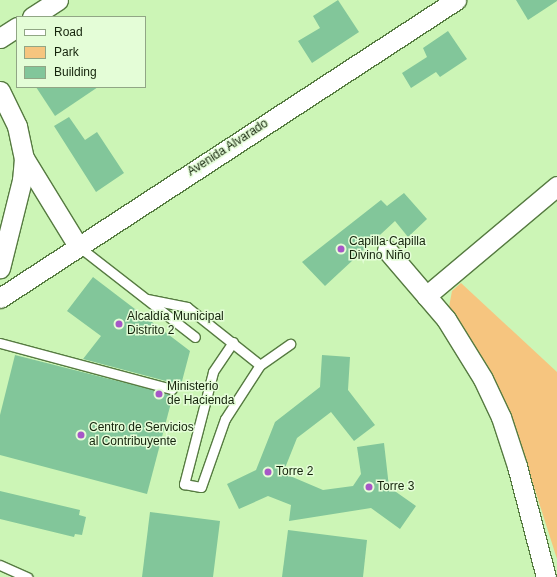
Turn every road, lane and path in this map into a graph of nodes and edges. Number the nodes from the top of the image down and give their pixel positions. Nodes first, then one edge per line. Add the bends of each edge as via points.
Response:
1 (58, 0) edge
2 (456, 0) edge
3 (34, 16) edge
4 (16, 28) edge
5 (0, 38) edge
6 (0, 91) edge
7 (24, 158) junction
8 (557, 186) edge
9 (78, 246) junction
10 (387, 250) dead end
11 (0, 268) edge
12 (426, 296) junction
13 (0, 298) edge
14 (145, 299) junction
15 (195, 337) dead end
16 (233, 342) junction
17 (0, 343) edge
18 (290, 344) dead end
19 (260, 365) junction
20 (172, 389) dead end
21 (0, 565) edge
22 (27, 577) edge
23 (546, 577) edge

1 - 3 street
2 - 9 street, Avenida Alvarado
4 - 5 street
6 - 7 street via 17,126
7 - 9 street
7 - 11 street via 22,180
8 - 12 street
9 - 13 street, Avenida Alvarado
9 - 14 lane
10 - 12 street
12 - 23 street via 464,344 501,418 517,466
14 - 15 lane
14 - 16 lane via 187,306
16 - 19 lane
16 - 19 lane via 213,372 184,484 201,487 225,419
17 - 20 lane
18 - 19 lane
21 - 22 lane

